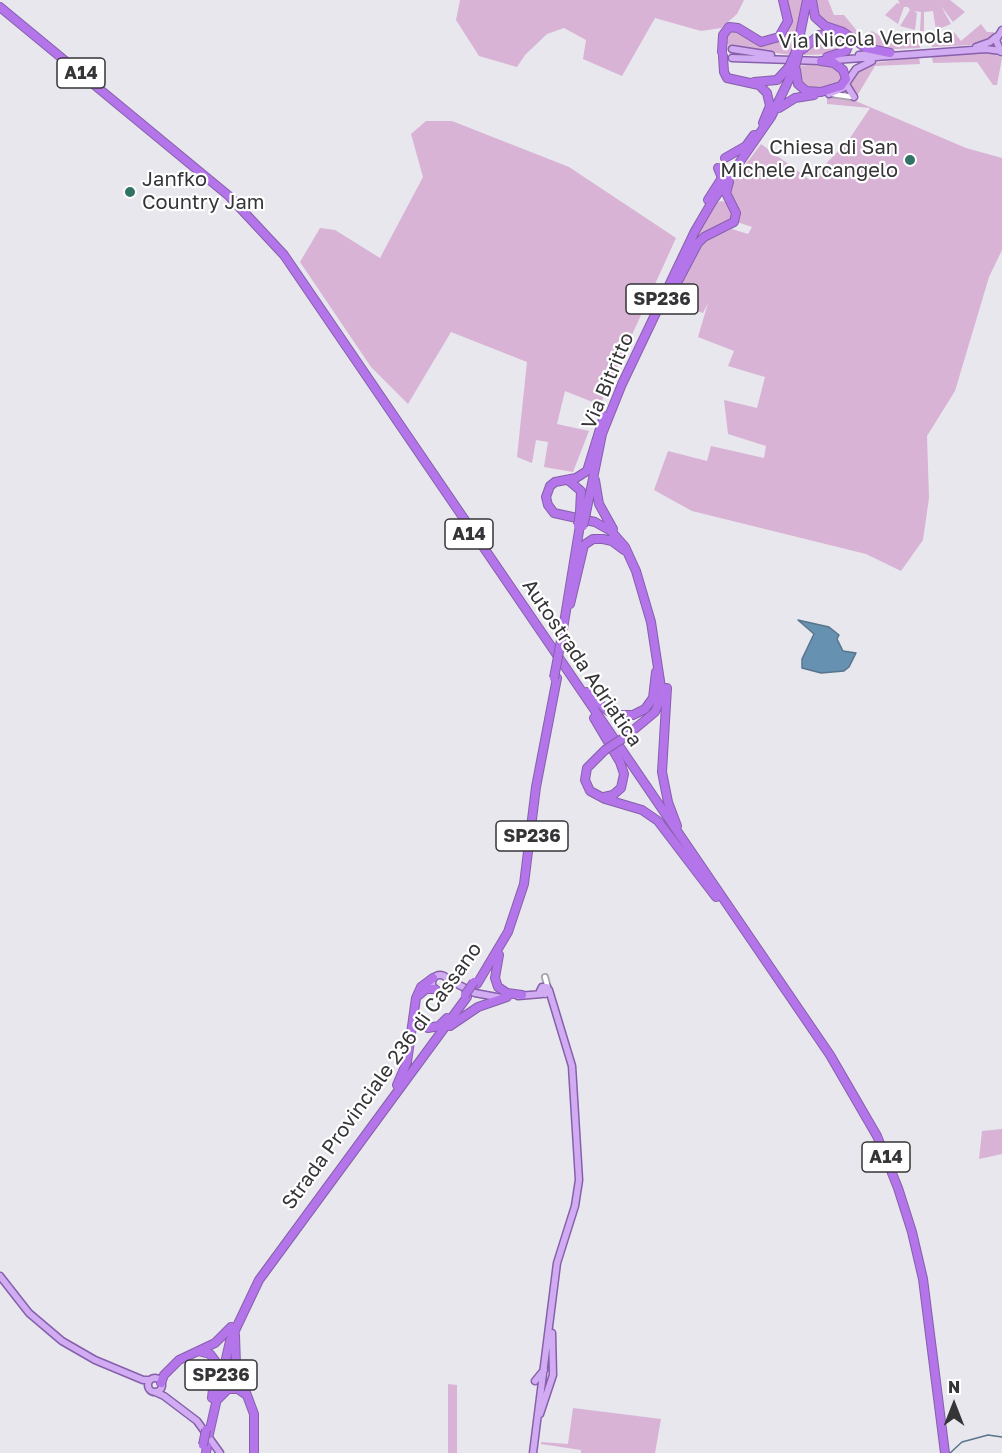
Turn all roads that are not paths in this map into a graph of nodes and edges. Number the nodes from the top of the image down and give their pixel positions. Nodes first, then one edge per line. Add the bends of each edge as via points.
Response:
1 (785, 0) edge
2 (808, 0) edge
3 (0, 7) edge
4 (0, 12) edge
5 (1002, 30) edge
6 (996, 37) junction
7 (937, 52) junction
8 (1001, 52) edge
9 (728, 53) junction
10 (889, 55) junction
11 (824, 59) junction
12 (796, 60) junction
13 (846, 84) junction
14 (829, 94) junction
15 (854, 97) joint
16 (762, 126) junction
17 (160, 141) junction
18 (753, 146) junction
19 (725, 158) dead end
20 (734, 171) junction
21 (716, 173) dead end
22 (207, 180) junction
23 (732, 204) junction
24 (705, 206) junction
25 (690, 243) junction
26 (667, 302) dead end
27 (606, 412) junction
28 (602, 434) junction
29 (567, 479) junction
30 (583, 512) junction
31 (580, 526) junction
32 (632, 561) junction
33 (570, 604) junction
34 (563, 635) junction
35 (654, 640) junction
36 (552, 647) junction
37 (555, 678) junction
38 (590, 712) junction
39 (595, 794) junction
40 (705, 872) junction
41 (718, 899) junction
42 (508, 932) junction
43 (433, 978) junction
44 (447, 979) junction
45 (475, 983) junction
46 (446, 987) junction
47 (459, 987) junction
48 (435, 989) junction
49 (523, 995) junction
50 (466, 996) junction
51 (507, 997) junction
52 (416, 998) junction
53 (413, 1012) junction
54 (452, 1012) junction
55 (432, 1044) junction
56 (396, 1087) junction
57 (389, 1100) junction
58 (0, 1276) edge
59 (238, 1315) junction
60 (550, 1322) junction
61 (231, 1327) junction
62 (196, 1351) junction
63 (544, 1370) junction
64 (155, 1381) junction
65 (543, 1382) junction
66 (550, 1386) junction
67 (164, 1396) junction
68 (251, 1402) junction
69 (211, 1406) junction
70 (537, 1420) junction
71 (208, 1432) junction
72 (940, 1435) junction
73 (204, 1449) edge
74 (942, 1451) edge
75 (220, 1453) edge
76 (254, 1453) edge
77 (533, 1453) edge

1 - 9 highway via 788,21 779,37 761,42 729,27 723,35
2 - 10 highway via 815,17 825,26 843,32 866,48
2 - 12 highway, Via Bitritto / SP236
2 - 12 highway, Via Bitritto / SP236
3 - 17 highway, Autostrada Adriatica / A14
4 - 17 highway, Autostrada Adriatica / A14
5 - 6 main road
6 - 7 main road, Via Nicola Vernola via 980,46
6 - 8 main road
7 - 8 main road, Via Nicola Vernola
7 - 10 main road, Via Nicola Vernola
9 - 11 main road, Via Nicola Vernola
9 - 12 highway via 726,72 737,80 772,81
9 - 16 highway via 724,72 728,78 759,86 767,93 770,106
10 - 11 main road, Via Nicola Vernola
10 - 13 main road via 864,64
11 - 12 highway via 846,51 846,37 836,33 819,35
11 - 12 highway via 843,70 846,79 841,86 821,92 806,91 796,79
12 - 16 highway, Via Bitritto / SP236
12 - 18 highway, Via Bitritto / SP236 via 776,110
13 - 14 main road
13 - 15 main road
14 - 15 street
14 - 18 highway via 787,101
16 - 19 highway via 746,146
16 - 24 highway, Via Bitritto / SP236
17 - 22 highway, Autostrada Adriatica / A14
18 - 20 highway, Via Bitritto / SP236
20 - 23 highway via 726,189
20 - 25 highway, Via Bitritto / SP236
21 - 24 highway via 721,180
22 - 36 highway, Autostrada Adriatica / A14 via 245,211 284,255
22 - 38 highway, Autostrada Adriatica / A14 via 279,256
23 - 25 highway via 722,201 713,205
23 - 26 highway via 734,222 704,237 693,248
24 - 27 highway, Via Bitritto / SP236
25 - 28 highway, Via Bitritto / SP236 via 613,402
27 - 29 highway via 587,471
27 - 30 highway, Via Bitritto / SP236 via 595,446
28 - 30 highway, Via Bitritto / SP236
28 - 32 highway via 596,494 605,518 627,547
29 - 30 highway via 580,491
29 - 32 highway via 550,486 546,497 551,511 601,524 620,540
30 - 31 highway, Via Bitritto / SP236, bridge
31 - 33 highway, Strada Provinciale 236 di Cassano / SP236
31 - 34 highway, Strada Provinciale 236 di Cassano / SP236
32 - 33 highway via 612,541 588,542 580,552
32 - 35 highway
33 - 34 highway, Strada Provinciale 236 di Cassano / SP236
34 - 37 highway, Strada Provinciale 236 di Cassano / SP236, bridge
35 - 36 highway, A14 via 657,680 653,698 645,709 625,716 597,703
35 - 39 highway, bridge via 662,679 661,700 648,720 591,762 585,772 587,787
35 - 40 highway, A14 via 661,650 666,685 661,762 664,787 677,825
36 - 40 highway, Autostrada Adriatica / A14
37 - 42 highway, Strada Provinciale 236 di Cassano / SP236 via 536,787 527,873
37 - 45 highway, Strada Provinciale 236 di Cassano / SP236 via 533,788 527,852 518,894 498,945
38 - 39 highway, A14 via 624,774 616,793 608,797
38 - 41 highway, Autostrada Adriatica / A14
39 - 41 highway, A14 via 636,808 658,821
40 - 72 highway, Autostrada Adriatica / A14 via 840,1072 890,1165 923,1279
41 - 72 highway, Autostrada Adriatica / A14 via 828,1060 875,1143 897,1199 915,1263
42 - 45 highway, Strada Provinciale 236 di Cassano / SP236
42 - 49 highway via 495,978 502,990
43 - 44 main road via 441,975
43 - 48 main road
43 - 52 highway via 421,987
44 - 46 main road
44 - 47 main road
45 - 50 highway, Strada Provinciale 236 di Cassano / SP236, bridge
46 - 47 main road
46 - 48 main road
47 - 51 main road via 482,995
48 - 52 highway via 426,989
49 - 51 main road
49 - 60 main road via 545,990 553,1002 572,1066 580,1170 576,1204 557,1263
50 - 54 highway, Strada Provinciale 236 di Cassano / SP236
50 - 55 highway, Strada Provinciale 236 di Cassano / SP236
51 - 55 highway via 470,1012
52 - 53 highway
53 - 54 highway via 418,1023 428,1028 439,1026
53 - 56 highway via 407,1062
54 - 56 highway, Strada Provinciale 236 di Cassano / SP236
55 - 57 highway, Strada Provinciale 236 di Cassano / SP236
56 - 57 highway, Strada Provinciale 236 di Cassano / SP236
57 - 59 highway, Strada Provinciale 236 di Cassano / SP236 via 275,1256
58 - 64 main road via 29,1313 78,1352
59 - 61 highway, Strada Provinciale 236 di Cassano / SP236
59 - 68 highway via 235,1359
59 - 71 highway, Strada Provinciale 236 di Cassano / SP236
60 - 63 main road
60 - 66 main road
61 - 62 highway via 215,1343
61 - 69 highway, Strada Provinciale 236 di Cassano / SP236
62 - 64 highway
62 - 69 highway via 207,1352 216,1362
63 - 65 main road
63 - 65 main road via 535,1381
64 - 67 main road
64 - 67 main road via 155,1392
65 - 66 main road
65 - 70 main road
66 - 70 main road
67 - 75 main road via 197,1421
68 - 71 highway via 238,1389 224,1391
68 - 76 highway via 256,1431
69 - 71 highway, Strada Provinciale 236 di Cassano / SP236
70 - 77 main road
71 - 73 highway, Strada Provinciale 236 di Cassano / SP236, bridge
72 - 74 highway, Autostrada Adriatica / A14

